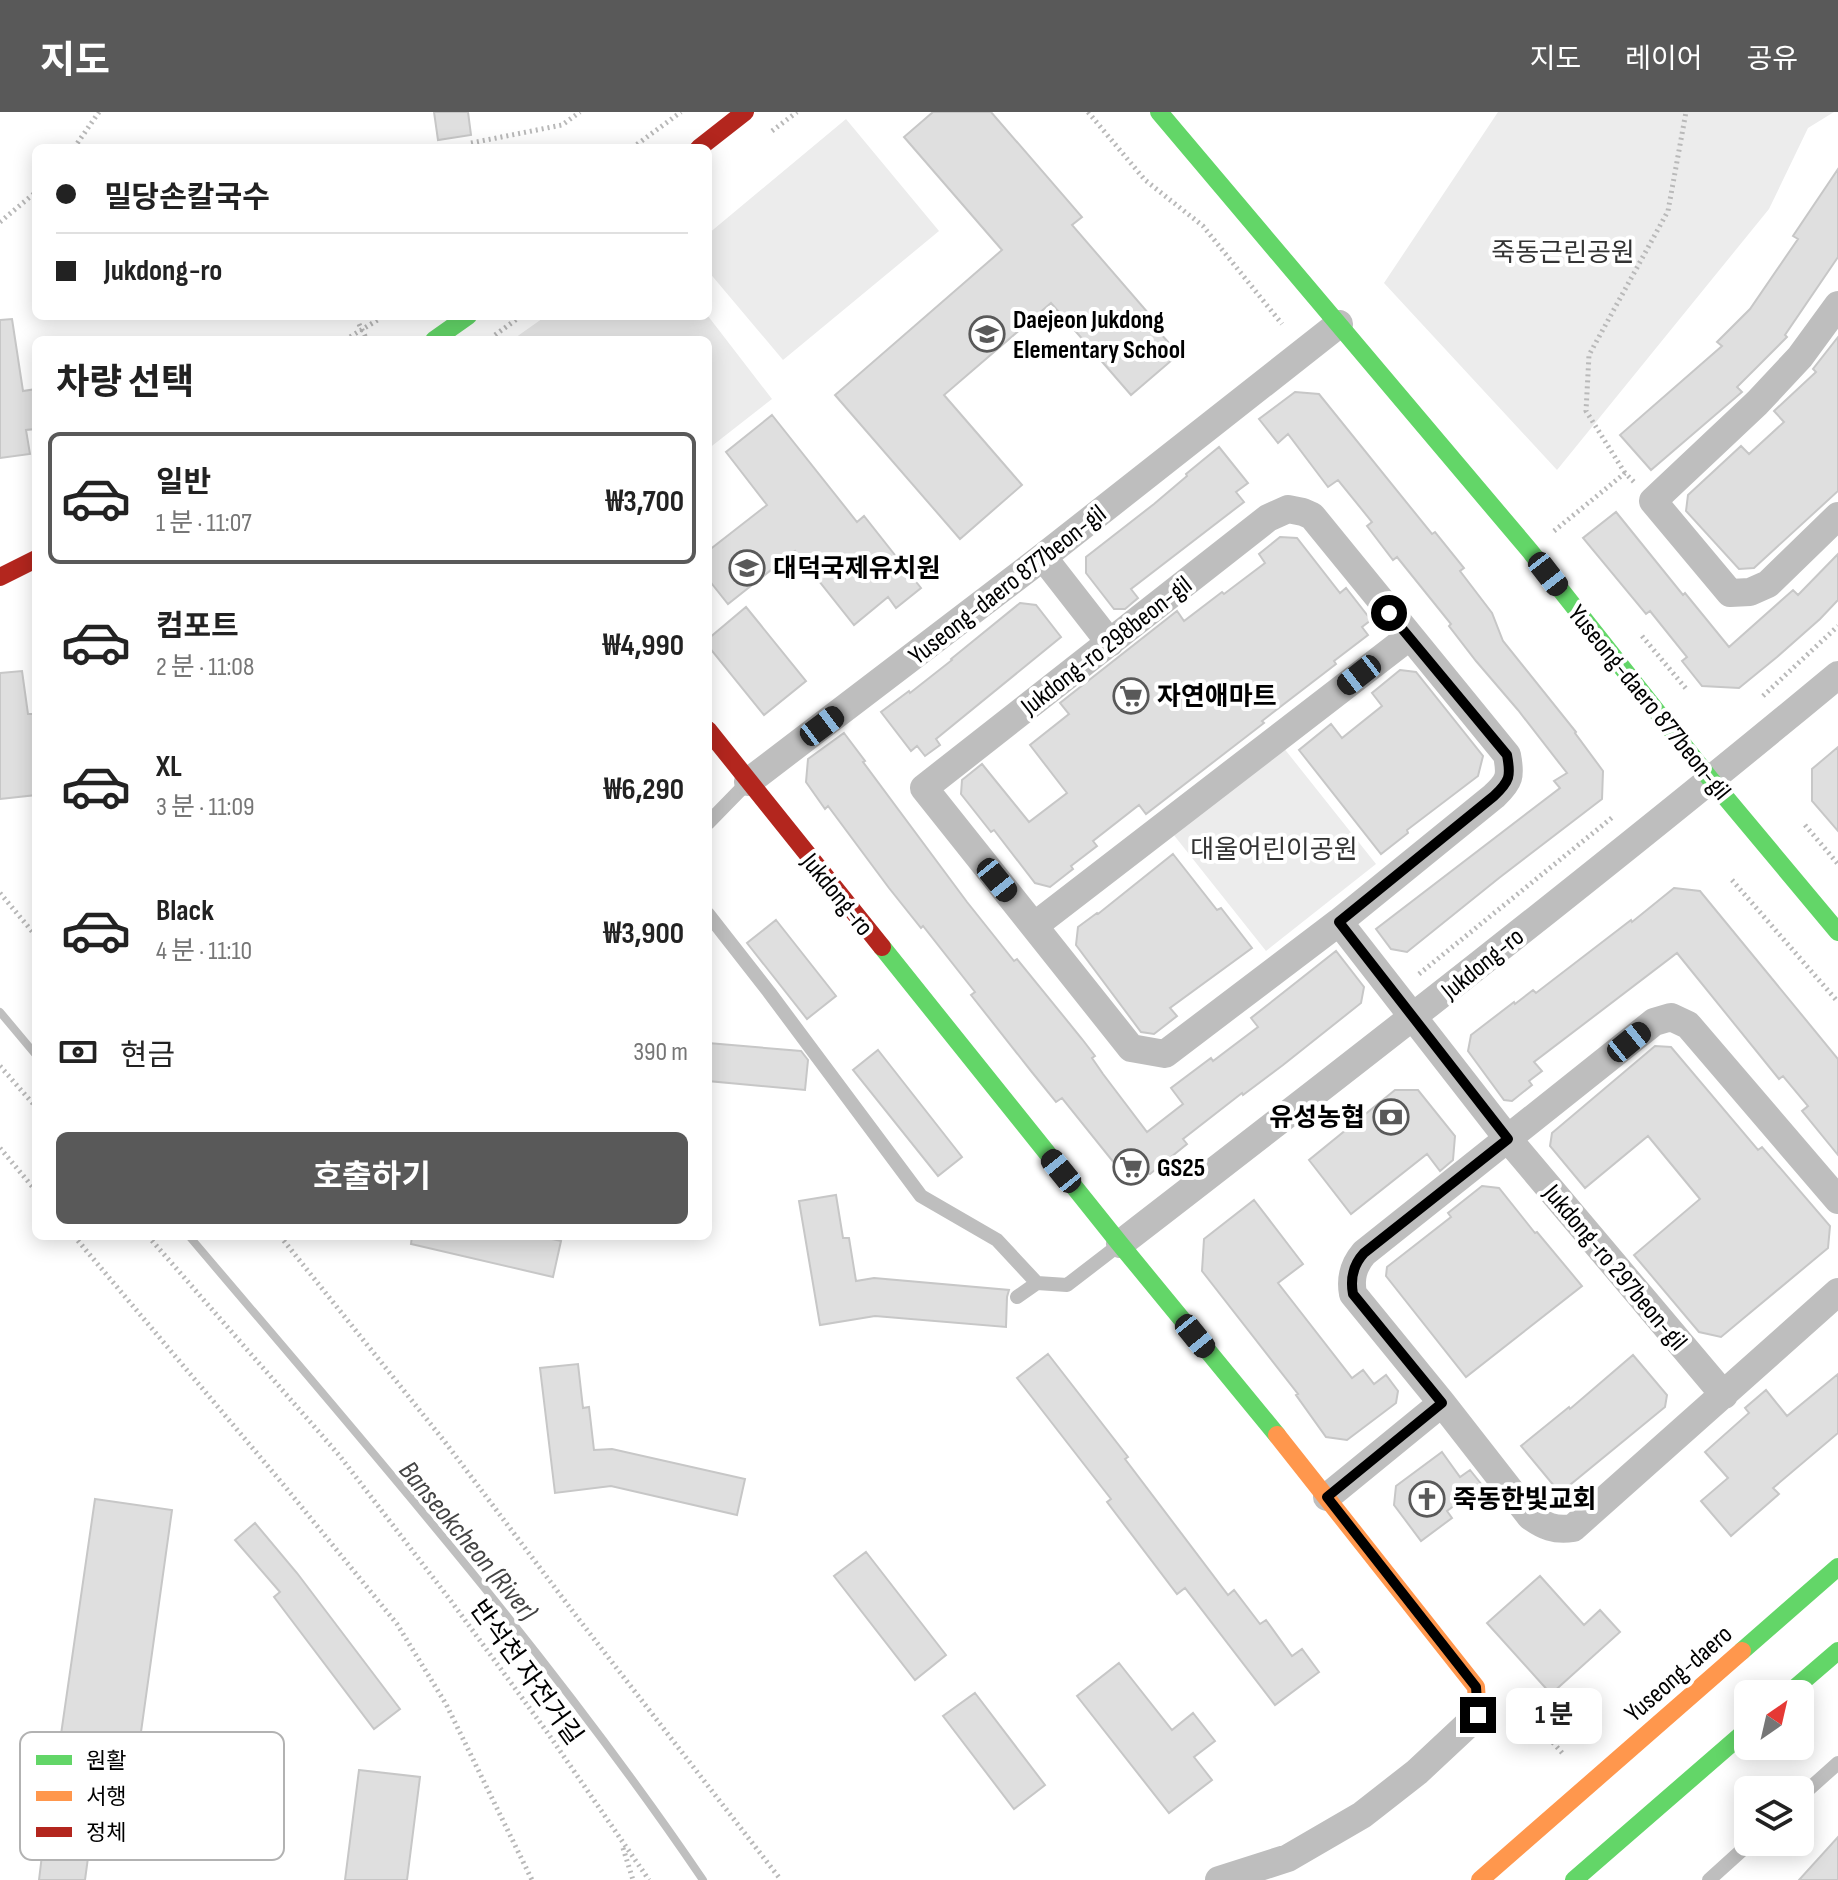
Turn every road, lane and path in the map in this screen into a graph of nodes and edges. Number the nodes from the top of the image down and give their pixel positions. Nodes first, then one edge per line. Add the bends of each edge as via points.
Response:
1 (99, 112) edge
2 (580, 112) edge
3 (681, 112) edge
4 (745, 112) edge
5 (1088, 112) edge
6 (1159, 112) edge
7 (1686, 112) edge
8 (471, 143) dead end
9 (77, 144) edge
10 (637, 144) edge
11 (704, 144) edge
12 (32, 195) edge
13 (0, 222) edge
14 (1838, 305) edge
15 (375, 320) edge
16 (462, 320) edge
17 (515, 320) edge
18 (1282, 324) dead end
19 (1339, 324) junction
20 (360, 327) junction
21 (350, 336) edge
22 (365, 336) edge
23 (440, 336) edge
24 (493, 336) edge
25 (1625, 473) junction
26 (1653, 501) junction
27 (1838, 516) edge
28 (1530, 551) junction
29 (1043, 557) junction
30 (32, 561) edge
31 (0, 577) edge
32 (1838, 626) edge
33 (1409, 637) junction
34 (1110, 643) junction
35 (1838, 675) edge
36 (1763, 696) dead end
37 (712, 735) edge
38 (1711, 780) junction
39 (748, 782) junction
40 (1614, 816) dead end
41 (712, 819) edge
42 (1805, 825) dead end
43 (1838, 864) edge
44 (1732, 880) dead end
45 (0, 893) edge
46 (712, 919) edge
47 (1339, 922) junction
48 (1034, 926) junction
49 (32, 931) edge
50 (1838, 932) edge
51 (1418, 976) dead end
52 (1838, 1002) edge
53 (1412, 1019) junction
54 (0, 1066) edge
55 (32, 1102) edge
56 (1508, 1139) junction
57 (0, 1148) edge
58 (32, 1186) edge
59 (1838, 1200) edge
60 (77, 1240) edge
61 (151, 1240) edge
62 (283, 1240) edge
63 (1120, 1244) junction
64 (1037, 1283) junction
65 (1838, 1292) edge
66 (1017, 1297) dead end
67 (1724, 1395) junction
68 (1442, 1403) junction
69 (1327, 1497) junction
70 (1838, 1567) edge
71 (1838, 1651) edge
72 (1804, 1680) edge
73 (1478, 1715) joint
74 (1514, 1716) dead end
75 (1734, 1741) edge
76 (1564, 1755) dead end
77 (1838, 1763) edge
78 (1814, 1784) edge
79 (622, 1843) junction
80 (1736, 1856) edge
81 (532, 1880) edge
82 (633, 1880) edge
83 (649, 1880) edge
84 (781, 1880) edge
85 (1219, 1880) edge
86 (1480, 1880) edge
87 (1574, 1880) edge
88 (1709, 1880) edge

1 - 9 path
2 - 8 path via 562,125
3 - 10 path
4 - 11 street
5 - 18 path via 1145,180 1203,226
6 - 19 street, Yuseong-daero 877beon-gil
7 - 25 path via 1668,211 1589,355 1586,411
12 - 13 path
14 - 26 street via 1757,403
15 - 20 path
16 - 23 street
17 - 24 path
19 - 28 street, Yuseong-daero 877beon-gil
19 - 29 street, Yuseong-daero 877beon-gil
20 - 21 path
20 - 22 path
25 - 26 path
25 - 28 path
26 - 27 street via 1730,593 1768,584
28 - 38 street, Yuseong-daero 877beon-gil
29 - 34 street
29 - 39 street, Yuseong-daero 877beon-gil
30 - 31 street
32 - 36 path
33 - 34 street, Jukdong-ro 298beon-gil via 1312,516 1288,509 1268,518
33 - 47 street, Jukdong-ro 298beon-gil via 1507,755 1507,784
33 - 48 street
34 - 48 street, Jukdong-ro 298beon-gil via 924,788
35 - 38 street, Jukdong-ro
37 - 39 street, Jukdong-ro
38 - 50 street, Yuseong-daero 877beon-gil
38 - 53 street, Jukdong-ro
39 - 41 lane
39 - 63 street, Jukdong-ro
40 - 51 path
42 - 43 path
44 - 52 path
45 - 49 path
46 - 64 lane via 921,1196 997,1240
47 - 48 street, Jukdong-ro 298beon-gil via 1165,1054 1131,1048
47 - 53 street
53 - 56 street, Jukdong-ro 297beon-gil
53 - 63 street, Jukdong-ro
54 - 55 path
56 - 59 street via 1654,1022 1671,1017 1688,1025
56 - 67 street, Jukdong-ro 297beon-gil
56 - 68 street via 1364,1253 1354,1267 1353,1294
57 - 58 path
60 - 81 path via 397,1624 446,1704
61 - 79 path, 반석천 자전거길 via 339,1455 547,1732
62 - 84 path
63 - 64 lane via 1067,1285
63 - 69 street, Jukdong-ro
64 - 66 lane
65 - 67 street
67 - 68 street via 1573,1528 1562,1530 1530,1516
68 - 69 street
69 - 73 street, Jukdong-ro via 1476,1687
70 - 86 street, Yuseong-daero
71 - 72 street
73 - 85 street via 1362,1815 1288,1858
74 - 76 path via 1539,1727
75 - 87 street
77 - 78 lane
79 - 82 path
79 - 83 path, 반석천 자전거길
80 - 88 lane

